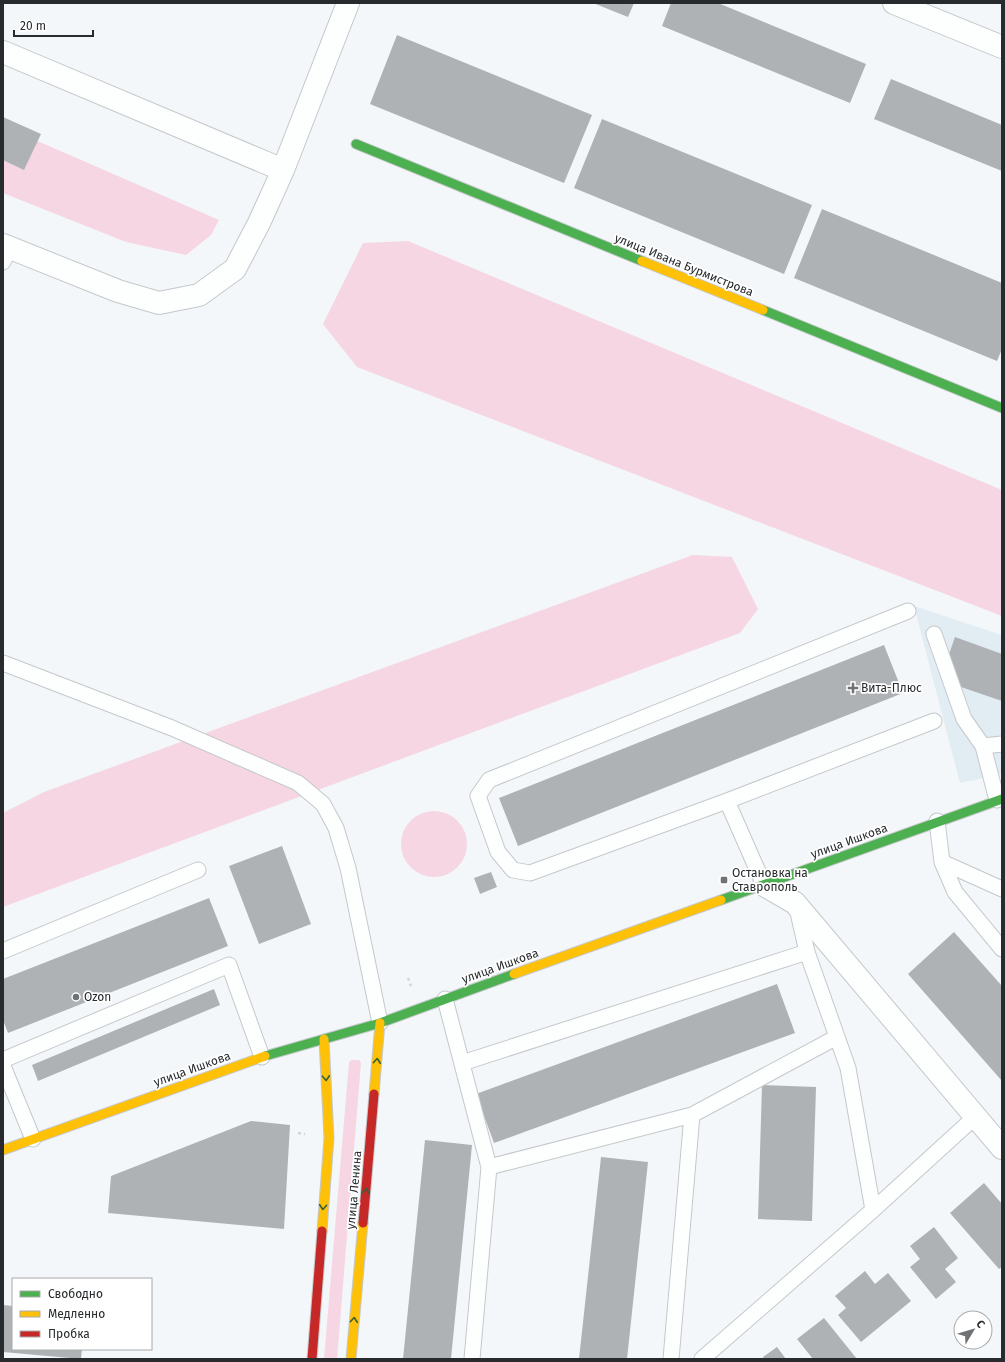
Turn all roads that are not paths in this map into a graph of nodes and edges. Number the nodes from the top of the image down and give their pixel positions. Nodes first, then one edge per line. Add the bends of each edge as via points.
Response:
1 (348, 3) edge
2 (894, 3) edge
3 (1002, 47) edge
4 (3, 52) edge
5 (356, 144) dead end
6 (283, 170) junction
7 (5, 252) edge
8 (1002, 408) edge
9 (908, 611) dead end
10 (934, 634) dead end
11 (3, 663) edge
12 (934, 721) dead end
13 (1002, 744) edge
14 (983, 746) junction
15 (999, 799) edge
16 (727, 801) junction
17 (937, 821) junction
18 (942, 862) junction
19 (198, 870) dead end
20 (764, 885) junction
21 (1002, 889) edge
22 (795, 903) junction
23 (1002, 949) edge
24 (3, 951) edge
25 (807, 952) junction
26 (445, 999) junction
27 (380, 1023) junction
28 (837, 1037) junction
29 (324, 1039) junction
30 (262, 1057) junction
31 (3, 1060) edge
32 (462, 1063) junction
33 (3, 1066) edge
34 (692, 1115) junction
35 (975, 1117) junction
36 (33, 1139) junction
37 (1002, 1148) edge
38 (3, 1150) edge
39 (489, 1167) junction
40 (873, 1210) junction
41 (312, 1359) edge
42 (351, 1359) edge
43 (472, 1359) edge
44 (671, 1359) edge
45 (702, 1359) edge

1 - 6 street
2 - 3 street
4 - 6 street
5 - 8 street, улица Ивана Бурмистрова
6 - 7 street via 235,269 199,295 159,303
9 - 16 lane via 489,780 478,796 498,852 513,870 530,873
10 - 14 lane via 964,719
11 - 27 lane via 172,728 298,783 323,804 336,828 348,868
12 - 16 lane
13 - 14 lane
14 - 15 lane
15 - 17 street, улица Ишкова
16 - 20 lane
17 - 18 lane
17 - 20 street, улица Ишкова
18 - 21 lane
18 - 23 lane via 955,892
19 - 24 lane
20 - 22 street
20 - 26 street, улица Ишкова
22 - 25 lane
22 - 35 street
25 - 28 lane
25 - 32 lane
26 - 27 street, улица Ишкова
26 - 32 lane
27 - 29 street, улица Ишкова
42 -> 27 street, улица Ленина
28 - 34 lane
28 - 40 lane via 848,1068
29 - 30 street, улица Ишкова
29 -> 41 street via 329,1138
30 - 31 lane via 229,965
30 - 36 street, улица Ишкова
32 - 39 lane
33 - 36 lane
34 - 39 lane
34 - 44 lane
35 - 37 street
35 - 40 lane
36 - 38 street, улица Ишкова
39 - 43 lane
40 - 45 lane

